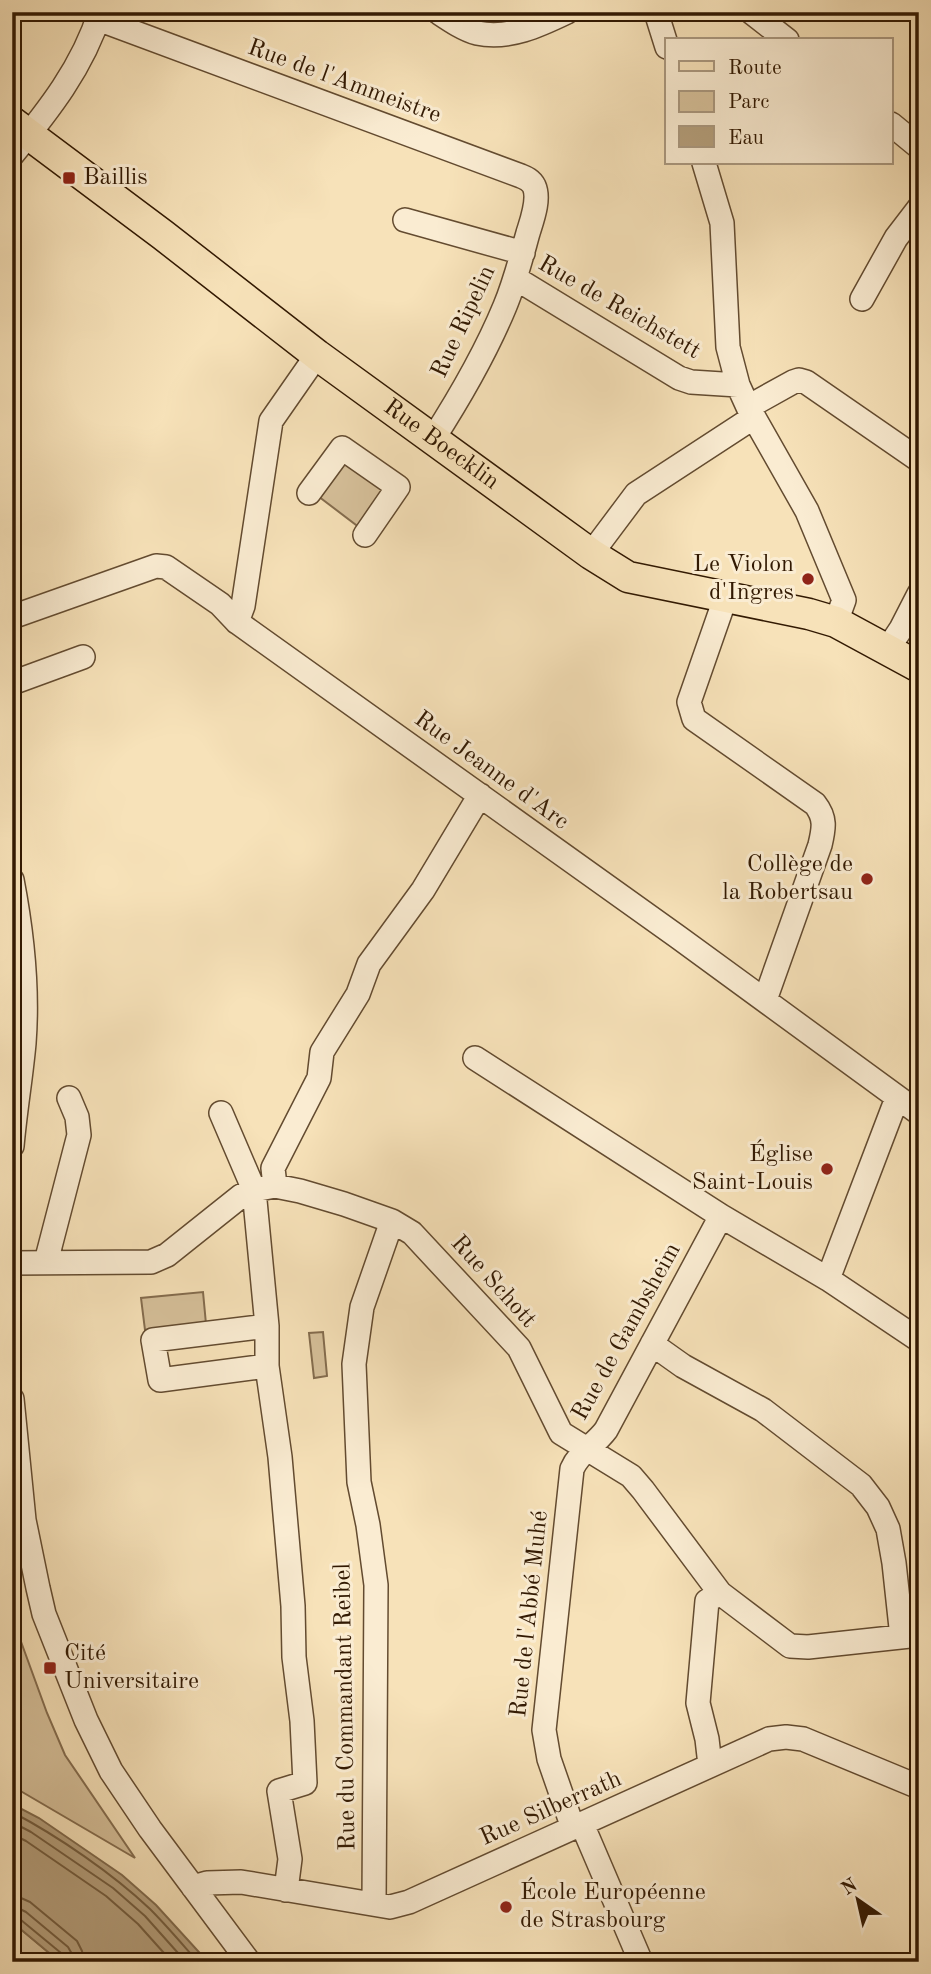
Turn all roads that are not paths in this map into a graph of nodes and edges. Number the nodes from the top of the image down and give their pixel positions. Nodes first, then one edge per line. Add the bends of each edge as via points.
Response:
1 (438, 12) edge
2 (567, 12) edge
3 (656, 12) edge
4 (751, 12) edge
5 (99, 15) edge
6 (784, 38) edge
7 (665, 41) edge
8 (892, 125) edge
9 (18, 137) edge
10 (919, 147) edge
11 (704, 164) edge
12 (531, 181) joint
13 (919, 208) edge
14 (405, 220) dead end
15 (523, 253) junction
16 (516, 278) junction
17 (862, 299) dead end
18 (317, 355) junction
19 (738, 385) junction
20 (751, 412) junction
21 (433, 439) junction
22 (919, 460) edge
23 (309, 493) dead end
24 (365, 536) dead end
25 (591, 554) junction
26 (919, 594) edge
27 (726, 596) junction
28 (12, 617) edge
29 (237, 622) junction
30 (836, 622) junction
31 (887, 650) junction
32 (83, 657) dead end
33 (919, 667) edge
34 (12, 683) edge
35 (480, 795) junction
36 (12, 880) edge
37 (15, 922) edge
38 (765, 1000) junction
39 (475, 1058) dead end
40 (69, 1098) dead end
41 (897, 1098) junction
42 (221, 1113) dead end
43 (919, 1113) edge
44 (12, 1146) edge
45 (264, 1188) junction
46 (721, 1216) junction
47 (392, 1221) junction
48 (46, 1262) junction
49 (12, 1263) edge
50 (828, 1279) junction
51 (267, 1326) junction
52 (919, 1340) edge
53 (652, 1344) junction
54 (267, 1366) junction
55 (12, 1399) edge
56 (586, 1448) junction
57 (720, 1593) junction
58 (910, 1636) edge
59 (710, 1765) junction
60 (919, 1787) edge
61 (577, 1826) junction
62 (193, 1887) junction
63 (286, 1890) junction
64 (374, 1904) junction
65 (249, 1962) edge
66 (640, 1962) edge

1 - 2 street via 478,33 530,29
3 - 7 street
4 - 6 street
5 - 9 street via 73,72
5 - 12 street, Rue de l'Ammeistre
8 - 10 street
9 - 18 main road, Rue Boecklin
11 - 19 street via 722,223 727,333
12 - 15 street, Rue Ripelin via 536,197
13 - 17 street
14 - 15 street
15 - 16 street, Rue Ripelin
16 - 19 street, Rue de Reichstett via 679,378
16 - 21 street, Rue Ripelin via 494,331
18 - 21 main road, Rue Boecklin
18 - 29 street via 271,421
19 - 20 street
20 - 22 street via 793,382 806,382
20 - 25 street via 636,494
20 - 30 street via 807,511 844,600
21 - 25 main road, Rue Boecklin
23 - 24 street via 342,448 398,487
25 - 27 main road, Rue Boecklin via 628,577
26 - 31 street
27 - 30 main road, Rue Boecklin
27 - 38 street via 689,702 694,719 814,804 822,813 824,828
28 - 29 street, Rue Jeanne d'Arc via 156,566 166,567 199,589
29 - 35 street, Rue Jeanne d'Arc
30 - 31 main road, Rue Boecklin
31 - 33 main road, Rue Boecklin
32 - 34 street
35 - 38 street, Rue Jeanne d'Arc
35 - 45 street via 423,890 369,964 358,994 322,1052 319,1077
36 - 37 street
37 - 44 street via 24,1043
38 - 41 street, Rue Jeanne d'Arc
39 - 46 street
40 - 48 street via 79,1135
41 - 43 street, Rue Jeanne d'Arc
41 - 50 street
42 - 45 street
45 - 47 street, Rue Schott via 344,1204
45 - 48 street via 241,1196 167,1255 150,1262
45 - 51 street
46 - 50 street
46 - 53 street, Rue de Gambsheim
47 - 56 street, Rue Schott via 418,1238 519,1348 561,1433
47 - 64 street, Rue du Commandant Reibel via 362,1307 354,1364 359,1482 376,1585
48 - 49 street
50 - 52 street
51 - 54 street
51 - 54 street via 153,1340 160,1380
53 - 56 street, Rue de Gambsheim via 606,1430
53 - 58 street via 764,1410 861,1485 888,1529
54 - 63 street via 281,1471 305,1783 279,1791 290,1859
55 - 62 street via 24,1520 44,1614 111,1771
56 - 57 street, Rue Schott via 631,1476
56 - 61 street, Rue de l'Abbé Muhé via 572,1469 544,1730 549,1759
57 - 58 street, Rue Schott via 790,1646
57 - 59 street via 707,1601 698,1703
59 - 60 street, Rue Silberrath via 769,1739 786,1737 803,1739
59 - 61 street, Rue Silberrath
61 - 64 street, Rue Silberrath via 409,1902 390,1907
61 - 66 street, Rue de l'Abbé Muhé
62 - 63 street, Rue Silberrath via 241,1882
62 - 65 street
63 - 64 street, Rue Silberrath

